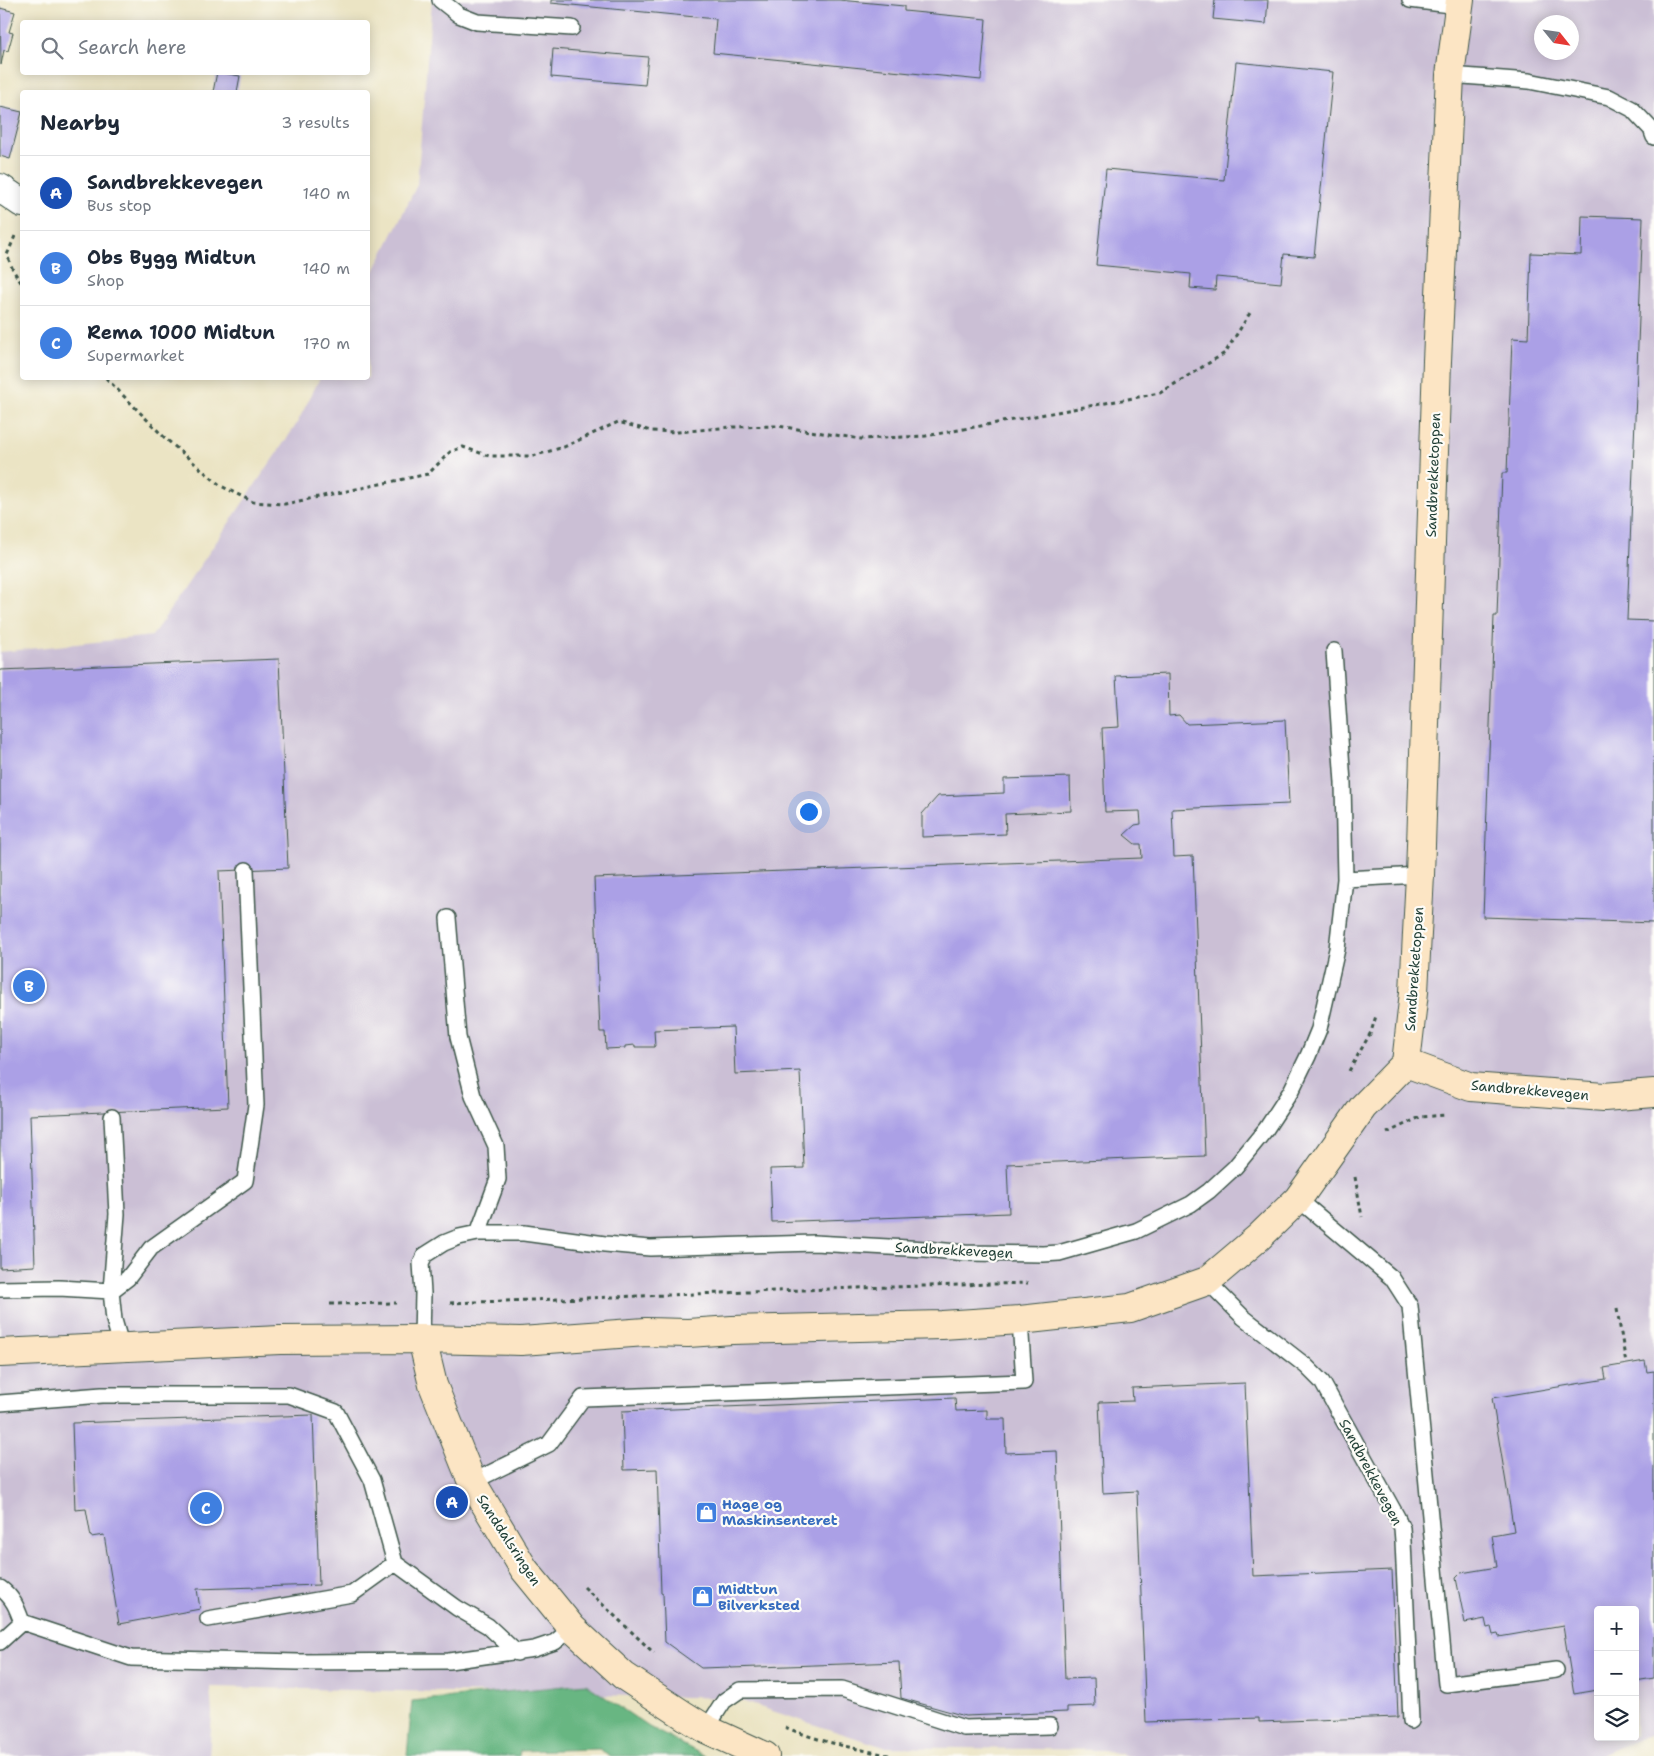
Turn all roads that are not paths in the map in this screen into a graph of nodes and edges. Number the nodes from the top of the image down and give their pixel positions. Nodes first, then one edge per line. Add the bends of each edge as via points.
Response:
1 (440, 0) edge
2 (1410, 0) edge
3 (1459, 3) edge
4 (572, 28) dead end
5 (1450, 75) junction
6 (1654, 137) edge
7 (0, 188) edge
8 (20, 216) edge
9 (1334, 651) dead end
10 (246, 870) dead end
11 (1420, 875) junction
12 (1345, 879) junction
13 (448, 918) dead end
14 (1406, 1063) junction
15 (1654, 1093) edge
16 (112, 1117) dead end
17 (1298, 1199) junction
18 (478, 1233) junction
19 (1207, 1281) junction
20 (0, 1289) edge
21 (111, 1291) junction
22 (1020, 1320) junction
23 (422, 1339) junction
24 (122, 1348) junction
25 (0, 1354) edge
26 (0, 1404) edge
27 (472, 1482) junction
28 (395, 1563) junction
29 (0, 1588) edge
30 (208, 1619) dead end
31 (22, 1622) junction
32 (572, 1628) junction
33 (0, 1642) edge
34 (517, 1652) junction
35 (1556, 1670) dead end
36 (1410, 1721) dead end
37 (1050, 1726) dead end
38 (706, 1729) junction
39 (766, 1756) edge

1 - 4 lane via 459,15 477,22
2 - 3 lane, Sandbrekketoppen
3 - 5 street, Sandbrekketoppen
5 - 6 lane via 1529,81 1609,97 1632,109 1651,129
5 - 11 street, Sandbrekketoppen
7 - 8 street
9 - 12 lane via 1343,783
10 - 21 lane via 256,1105 245,1180 151,1248 128,1278
11 - 12 lane
11 - 14 street, Sandbrekketoppen via 1414,992
12 - 18 lane, Sandbrekkevegen via 1337,949 1319,1029 1291,1091 1242,1159 1209,1191 1191,1204 1136,1232 1059,1253 1043,1254 964,1253 814,1243 650,1248 524,1233
13 - 18 lane via 458,1037 473,1096 496,1146 498,1179
14 - 15 street, Sandbrekkevegen via 1471,1087 1604,1097
14 - 17 street via 1363,1107
16 - 21 lane via 117,1214
17 - 19 street via 1260,1237
17 - 35 lane via 1392,1278 1410,1306 1446,1684
18 - 23 lane, Sandbrekkevegen via 444,1243 425,1255 421,1264 424,1293
19 - 22 street via 1130,1308
19 - 36 lane, Sandbrekkevegen via 1243,1317 1322,1382 1397,1517 1403,1541
20 - 21 lane
21 - 24 lane via 114,1320
22 - 23 street via 888,1327 646,1332 521,1341
22 - 27 lane via 1024,1382 583,1398 549,1444
23 - 24 street via 280,1340
23 - 27 street, Sanddalsringen via 433,1385
24 - 25 street
26 - 28 lane via 102,1395 289,1395 336,1412 372,1480
27 - 32 street, Sanddalsringen via 524,1570
28 - 30 lane via 352,1594
28 - 34 lane via 488,1626
29 - 31 lane via 15,1604
31 - 33 lane
31 - 34 lane via 131,1658 430,1662
32 - 34 lane via 555,1642
32 - 38 street, Sanddalsringen via 624,1676
37 - 38 lane via 964,1728 842,1689 740,1690 724,1701
38 - 39 street, Sanddalsringen

